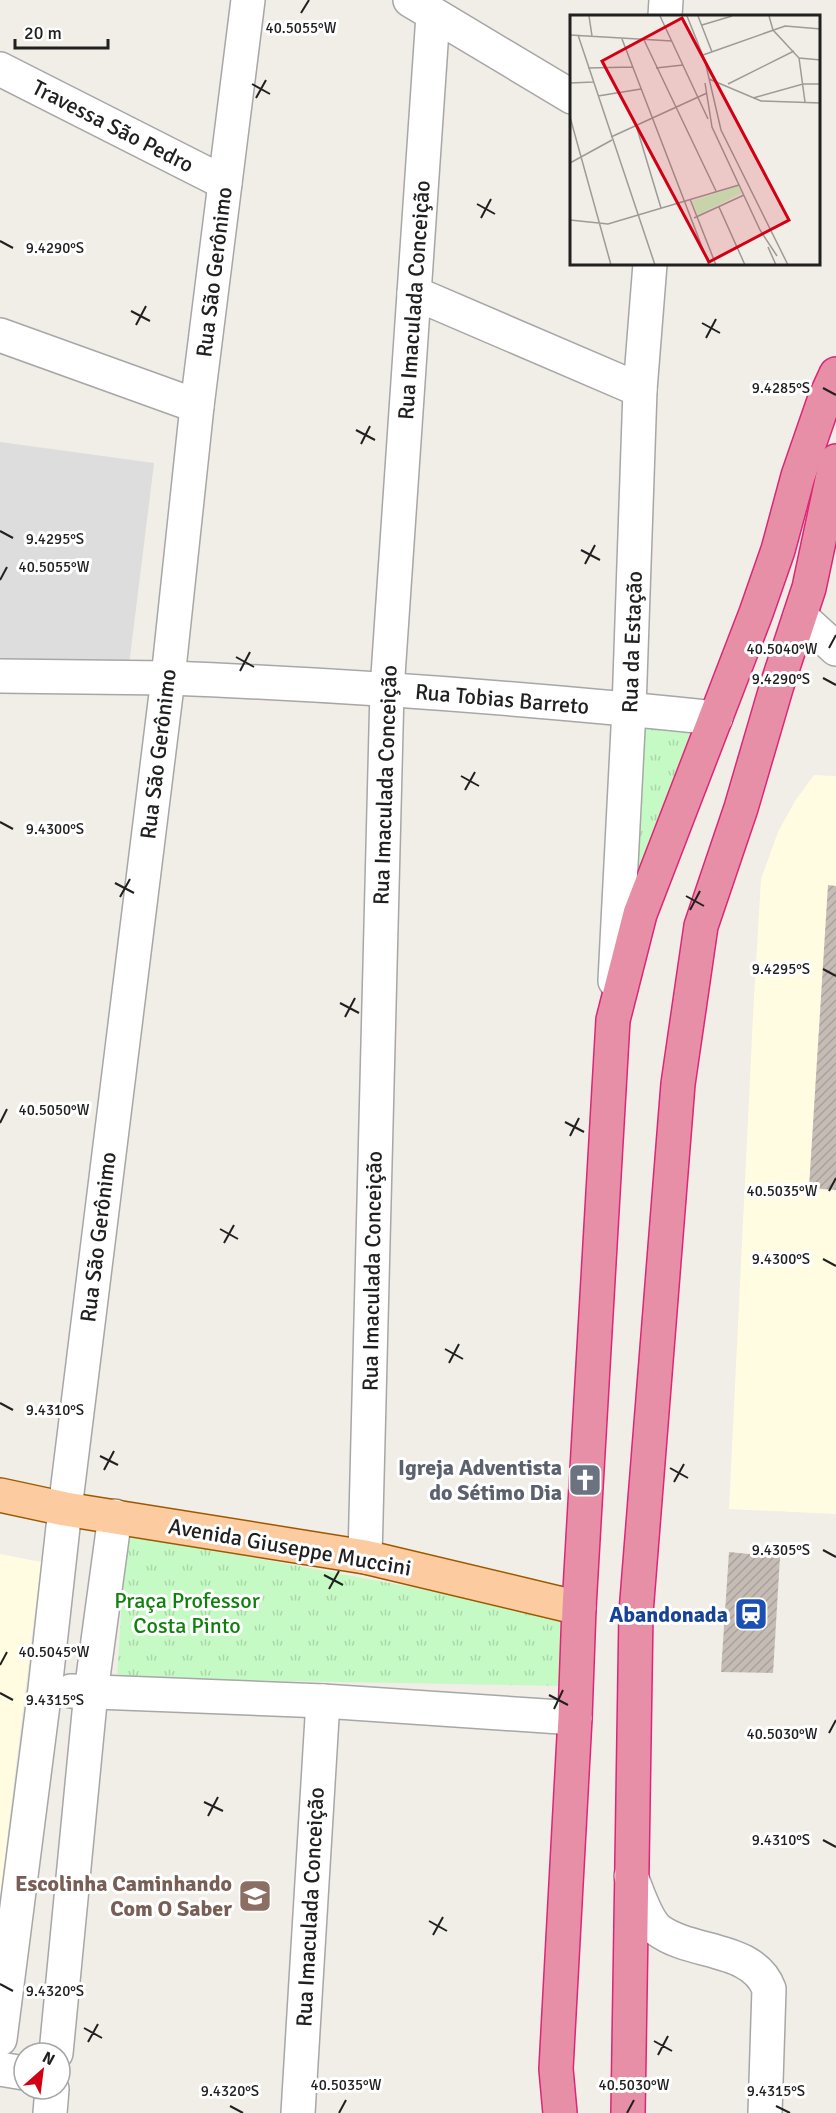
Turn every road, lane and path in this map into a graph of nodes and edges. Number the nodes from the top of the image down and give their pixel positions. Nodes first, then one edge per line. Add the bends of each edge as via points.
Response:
1 (248, 0) edge
2 (666, 0) edge
3 (422, 7) edge
4 (665, 15) edge
5 (0, 69) edge
6 (570, 96) edge
7 (225, 183) junction
8 (650, 266) edge
9 (414, 293) junction
10 (0, 335) edge
11 (836, 374) edge
12 (640, 390) junction
13 (197, 406) junction
14 (836, 461) edge
15 (800, 616) junction
16 (836, 649) edge
17 (0, 676) edge
18 (168, 678) junction
19 (387, 690) junction
20 (629, 709) junction
21 (716, 718) junction
22 (613, 1020) junction
23 (0, 1495) edge
24 (65, 1509) junction
25 (115, 1516) junction
26 (365, 1557) junction
27 (579, 1608) junction
28 (45, 1689) junction
29 (91, 1692) junction
30 (323, 1701) junction
31 (575, 1718) junction
32 (631, 1876) junction
33 (0, 2039) edge
34 (57, 2041) edge
35 (556, 2069) junction
36 (298, 2113) edge
37 (554, 2113) edge
38 (560, 2113) edge
39 (628, 2113) edge
40 (765, 2113) edge

1 - 7 street, Rua São Gerônimo
2 - 4 street
3 - 6 street
3 - 9 street, Rua Imaculada Conceição
5 - 7 street, Travessa São Pedro
7 - 13 street, Rua São Gerônimo
8 - 12 street, Rua da Estação
9 - 12 street
9 - 19 street, Rua Imaculada Conceição
10 - 13 street
11 - 21 highway via 798,476 778,550
12 - 20 street, Rua da Estação
13 - 18 street, Rua São Gerônimo
14 - 15 highway
15 - 16 street
15 - 32 highway via 701,926 678,1084 636,1613
17 - 18 street, Rua Tobias Barreto
18 - 19 street, Rua Tobias Barreto
18 - 24 street, Rua São Gerônimo
19 - 20 street, Rua Tobias Barreto
19 - 26 street, Rua Imaculada Conceição
20 - 21 street, Rua Tobias Barreto
20 - 22 street, Rua da Estação
21 - 22 highway via 640,914
22 - 27 highway
23 - 24 main road, Avenida Giuseppe Muccini
24 - 25 main road, Avenida Giuseppe Muccini
24 - 28 street, Rua São Gerônimo
25 - 26 main road, Avenida Giuseppe Muccini
25 - 29 street
26 - 27 main road, Avenida Giuseppe Muccini
27 - 31 highway
28 - 29 street
28 - 33 street, Rua São Gerônimo
29 - 30 street
29 - 34 street
30 - 31 street
30 - 36 street, Rua Imaculada Conceição
31 - 35 highway
32 - 39 highway
32 - 40 street via 657,1929 685,1944 740,1959 765,1979 769,1989
35 - 37 main road
35 - 38 highway

